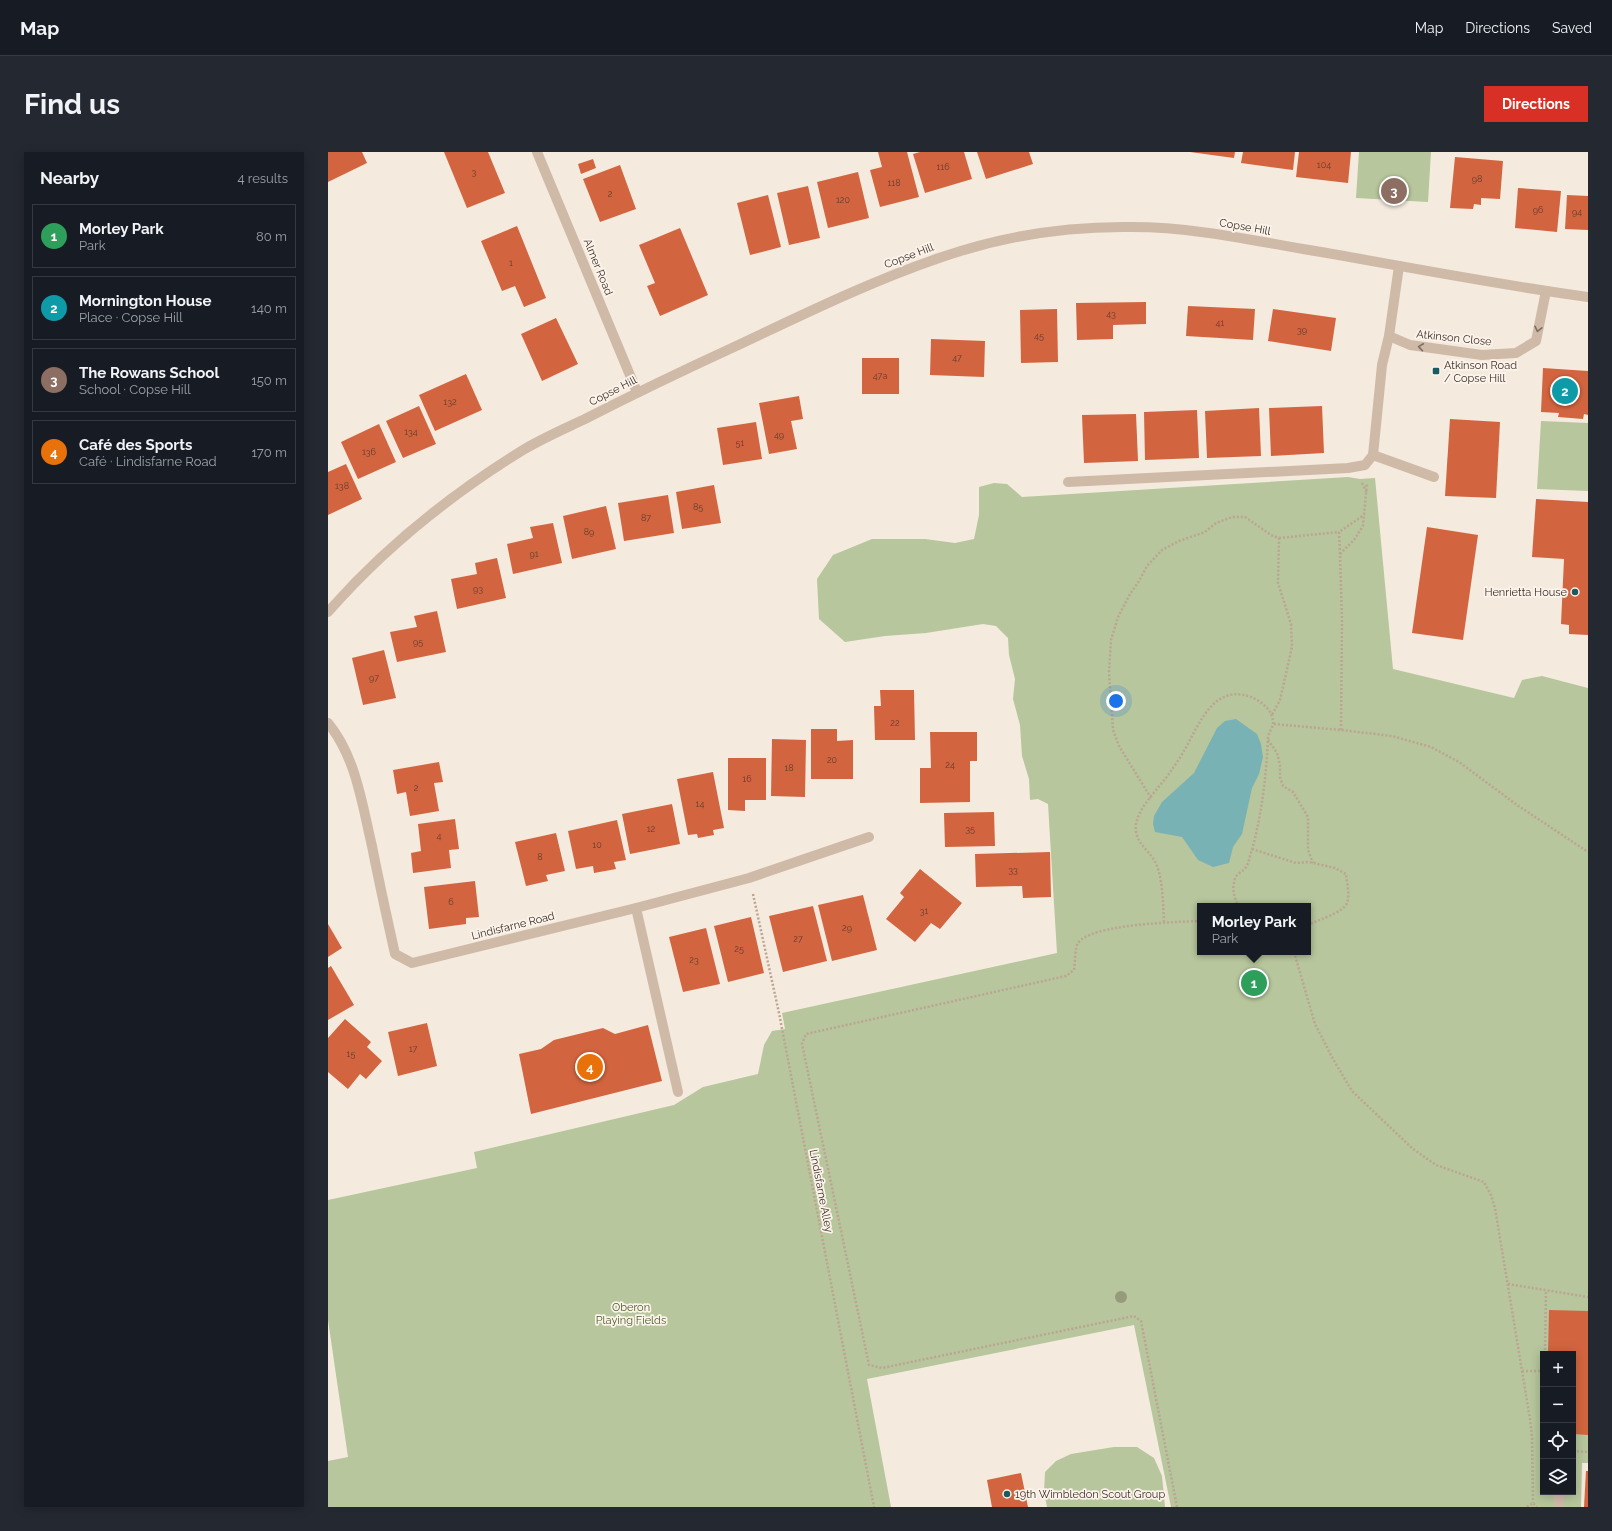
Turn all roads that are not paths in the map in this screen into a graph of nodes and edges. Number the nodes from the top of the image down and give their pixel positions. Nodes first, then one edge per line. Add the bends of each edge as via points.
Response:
1 (537, 152) edge
2 (1399, 266) junction
3 (1546, 291) junction
4 (1588, 297) edge
5 (1389, 336) junction
6 (637, 392) junction
7 (1373, 455) junction
8 (1434, 476) dead end
9 (1068, 482) dead end
10 (328, 612) edge
11 (328, 723) edge
12 (869, 837) dead end
13 (636, 908) junction
14 (678, 1092) dead end
15 (1559, 1495) edge
16 (1559, 1507) edge

1 - 6 street, Almer Road
2 - 3 street, Copse Hill
2 - 5 street
2 - 6 street, Copse Hill via 1174,228 1085,228 1038,233 990,243 898,273
3 - 4 street, Copse Hill
3 -> 5 street, Atkinson Close via 1536,341 1516,353 1482,355 1410,346
5 - 7 street via 1382,365
6 - 10 street, Copse Hill via 525,449 445,502 397,542
7 - 8 street
7 - 9 street via 1365,465 1348,468
11 - 13 street, Lindisfarne Road via 336,732 350,760 395,954 412,963
12 - 13 street, Lindisfarne Road via 749,878
13 - 14 street
15 - 16 street

